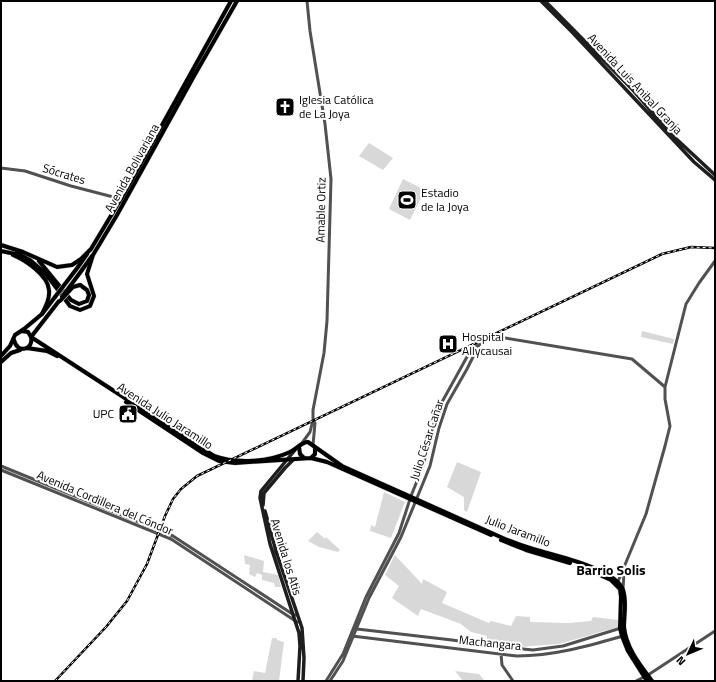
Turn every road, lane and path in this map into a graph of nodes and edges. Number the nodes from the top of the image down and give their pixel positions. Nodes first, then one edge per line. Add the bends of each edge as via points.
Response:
1 (231, 1) edge
2 (237, 1) edge
3 (307, 1) edge
4 (541, 1) edge
5 (545, 1) edge
6 (1, 168) edge
7 (715, 175) edge
8 (715, 180) edge
9 (121, 199) junction
10 (1, 245) edge
11 (91, 249) junction
12 (1, 251) edge
13 (93, 255) junction
14 (36, 258) junction
15 (715, 261) edge
16 (80, 269) junction
17 (58, 302) junction
18 (42, 314) junction
19 (22, 331) junction
20 (32, 337) junction
21 (14, 340) junction
22 (479, 345) junction
23 (25, 349) junction
24 (1, 356) edge
25 (1, 362) edge
26 (665, 387) junction
27 (313, 420) junction
28 (301, 445) junction
29 (314, 446) junction
30 (295, 450) junction
31 (304, 458) junction
32 (311, 458) junction
33 (286, 460) junction
34 (293, 460) junction
35 (1, 466) edge
36 (1, 470) edge
37 (411, 498) junction
38 (416, 500) junction
39 (624, 571) junction
40 (618, 583) junction
41 (622, 590) junction
42 (296, 615) junction
43 (298, 622) junction
44 (622, 628) junction
45 (355, 629) junction
46 (715, 630) edge
47 (623, 635) junction
48 (352, 636) junction
49 (501, 654) junction
50 (647, 678) edge
51 (298, 681) edge
52 (302, 681) edge
53 (326, 681) edge
54 (330, 681) edge
55 (513, 681) edge
56 (636, 681) edge
57 (652, 681) edge

1 - 9 main road, Avenida Bolivariana
2 - 13 main road, Avenida Bolivariana
3 - 27 street, Amable Ortiz via 331,179 327,321
4 - 8 main road, Avenida Luis Anibal Granja via 694,162
5 - 7 main road, Avenida Luis Anibal Granja via 633,90 671,134
6 - 9 street, Sócrates via 25,172
9 - 11 main road, Avenida Bolivariana
10 - 14 main road
11 - 14 main road via 76,263 68,266 56,267
11 - 16 main road, Avenida Bolivariana
12 - 13 main road via 30,260 46,274 70,306 80,310 90,306 94,300 87,274
12 - 18 main road via 19,258 44,277 49,291
13 - 16 main road, Avenida Bolivariana
14 - 17 main road, bridge via 50,273 71,300 79,304 87,301 89,295 80,285 73,287
15 - 26 street via 686,304
16 - 17 main road, Avenida Bolivariana, bridge
16 - 18 main road, Avenida Bolivariana, bridge
17 - 20 main road, Avenida Bolivariana
18 - 19 main road, Avenida Bolivariana
19 - 20 main road via 28,332
19 - 21 main road, Avenida Bolivariana via 15,335
20 - 23 main road, Avenida Bolivariana via 32,342
20 - 30 main road, Avenida Julio Jaramillo via 214,456 230,460 272,458
21 - 23 main road via 18,348
21 - 24 main road, Avenida Bolivariana
22 - 26 street via 493,336 632,359
22 - 37 street, Julio César Cañar via 473,346 442,402
22 - 38 street, Julio César Cañar via 447,404 430,466
23 - 25 main road via 11,353
23 - 33 main road, Avenida Julio Jaramillo via 40,349 55,355 210,457 235,464
26 - 39 street via 670,426 666,446 648,509
27 - 28 street, Amable Ortiz via 310,432
27 - 29 street, Amable Ortiz
28 - 29 main road via 308,442
28 - 30 main road, Avenida Julio Jaramillo
28 - 31 main road via 299,452
29 - 32 main road via 315,454
29 - 37 main road, Julio Jaramillo via 342,466
30 - 33 main road, Avenida los Atis
31 - 32 main road, Julio Jaramillo
31 - 34 main road, Avenida Julio Jaramillo
32 - 37 main road, Julio Jaramillo via 327,462
33 - 34 main road, Avenida Julio Jaramillo
33 - 42 main road, Avenida los Atis via 261,491 260,498 270,544
34 - 42 main road, Avenida los Atis via 266,490 263,504
35 - 42 street, Avenida Cordillera del Cóndor via 173,536
36 - 43 street, Avenida Cordillera del Cóndor via 171,539
37 - 38 main road, Julio Jaramillo
37 - 45 street via 394,545 366,597
38 - 40 main road, Julio Jaramillo via 517,547 585,568
38 - 45 street via 401,537
39 - 40 street
39 - 41 street
40 - 41 main road, Julio Jaramillo
41 - 44 main road, Julio Jaramillo
42 - 43 main road, Avenida los Atis
43 - 51 main road, Avenida los Atis
43 - 52 main road, Avenida los Atis via 304,639
44 - 45 street, Machangara via 568,645 533,650
44 - 47 main road, Julio Jaramillo
45 - 48 street
46 - 50 street
47 - 49 street, Machangara via 554,654
47 - 50 main road, Julio Jaramillo via 628,651
48 - 49 street, Machangara
48 - 53 street
48 - 54 street via 343,661
49 - 55 street via 502,665
50 - 56 street
50 - 57 main road, Julio Jaramillo

